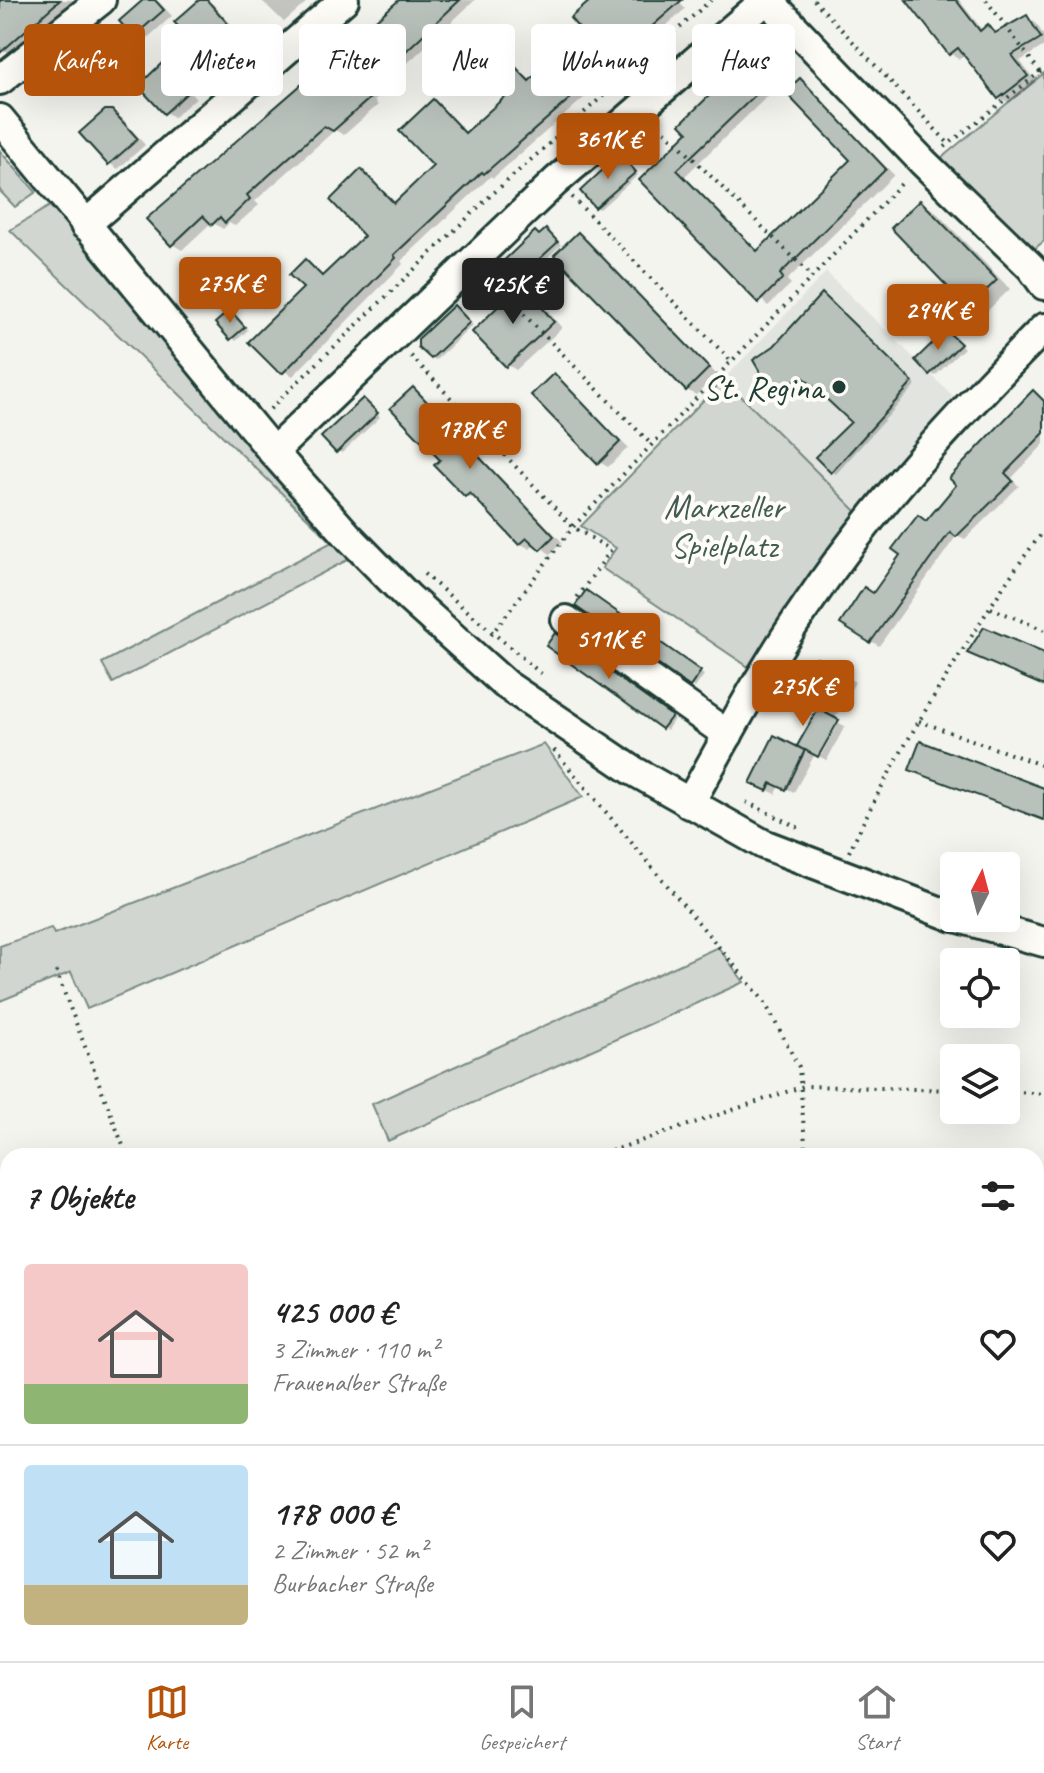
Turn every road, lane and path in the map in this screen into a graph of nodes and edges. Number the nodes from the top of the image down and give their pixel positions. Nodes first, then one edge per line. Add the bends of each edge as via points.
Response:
1 (101, 0) edge
2 (344, 0) edge
3 (711, 0) edge
4 (767, 0) edge
5 (814, 0) edge
6 (986, 0) edge
7 (1042, 70) edge
8 (0, 80) edge
9 (640, 106) junction
10 (0, 119) edge
11 (949, 145) junction
12 (923, 162) junction
13 (556, 181) junction
14 (85, 225) junction
15 (471, 261) junction
16 (1040, 269) edge
17 (811, 275) junction
18 (1044, 328) edge
19 (393, 337) junction
20 (732, 362) junction
21 (260, 398) dead end
22 (270, 409) junction
23 (282, 443) junction
24 (652, 445) junction
25 (573, 527) junction
26 (1044, 531) edge
27 (418, 568) dead end
28 (990, 607) junction
29 (566, 620) joint
30 (1044, 630) edge
31 (493, 633) junction
32 (474, 658) junction
33 (550, 682) dead end
34 (919, 721) junction
35 (728, 735) junction
36 (554, 750) dead end
37 (1044, 766) edge
38 (742, 800) dead end
39 (689, 804) junction
40 (809, 832) dead end
41 (835, 845) dead end
42 (861, 856) dead end
43 (844, 864) junction
44 (940, 909) edge
45 (1009, 932) edge
46 (1044, 942) edge
47 (56, 971) dead end
48 (804, 1086) junction
49 (940, 1090) edge
50 (1020, 1092) edge
51 (1044, 1094) edge
52 (124, 1148) edge
53 (620, 1148) edge
54 (806, 1148) edge

1 - 8 street
2 - 14 street
3 - 22 path via 489,197
4 - 9 street
4 - 12 street
5 - 11 path
6 - 7 path
7 - 11 path
9 - 13 street
9 - 17 path
10 - 14 street
11 - 12 path
12 - 16 street
12 - 17 path
13 - 15 street
13 - 20 path
14 - 23 street
15 - 19 street
15 - 24 path
17 - 20 path
18 - 35 street via 874,513 807,605
19 - 23 street
19 - 25 path
20 - 24 path
21 - 22 path
22 - 23 path
23 - 32 street via 349,537
24 - 25 path
25 - 29 path via 611,550
25 - 31 path
26 - 28 path
27 - 31 path
28 - 30 path
28 - 34 path
29 - 35 street
31 - 32 path
31 - 33 path
32 - 39 street via 505,684
34 - 37 path
34 - 43 path via 884,779
35 - 39 street
36 - 48 path via 764,1001 787,1039
38 - 40 path
39 - 43 street via 763,844
41 - 43 path
42 - 43 path
43 - 44 street
45 - 46 street
47 - 52 path
48 - 49 path
48 - 53 path
48 - 54 path
50 - 51 path

